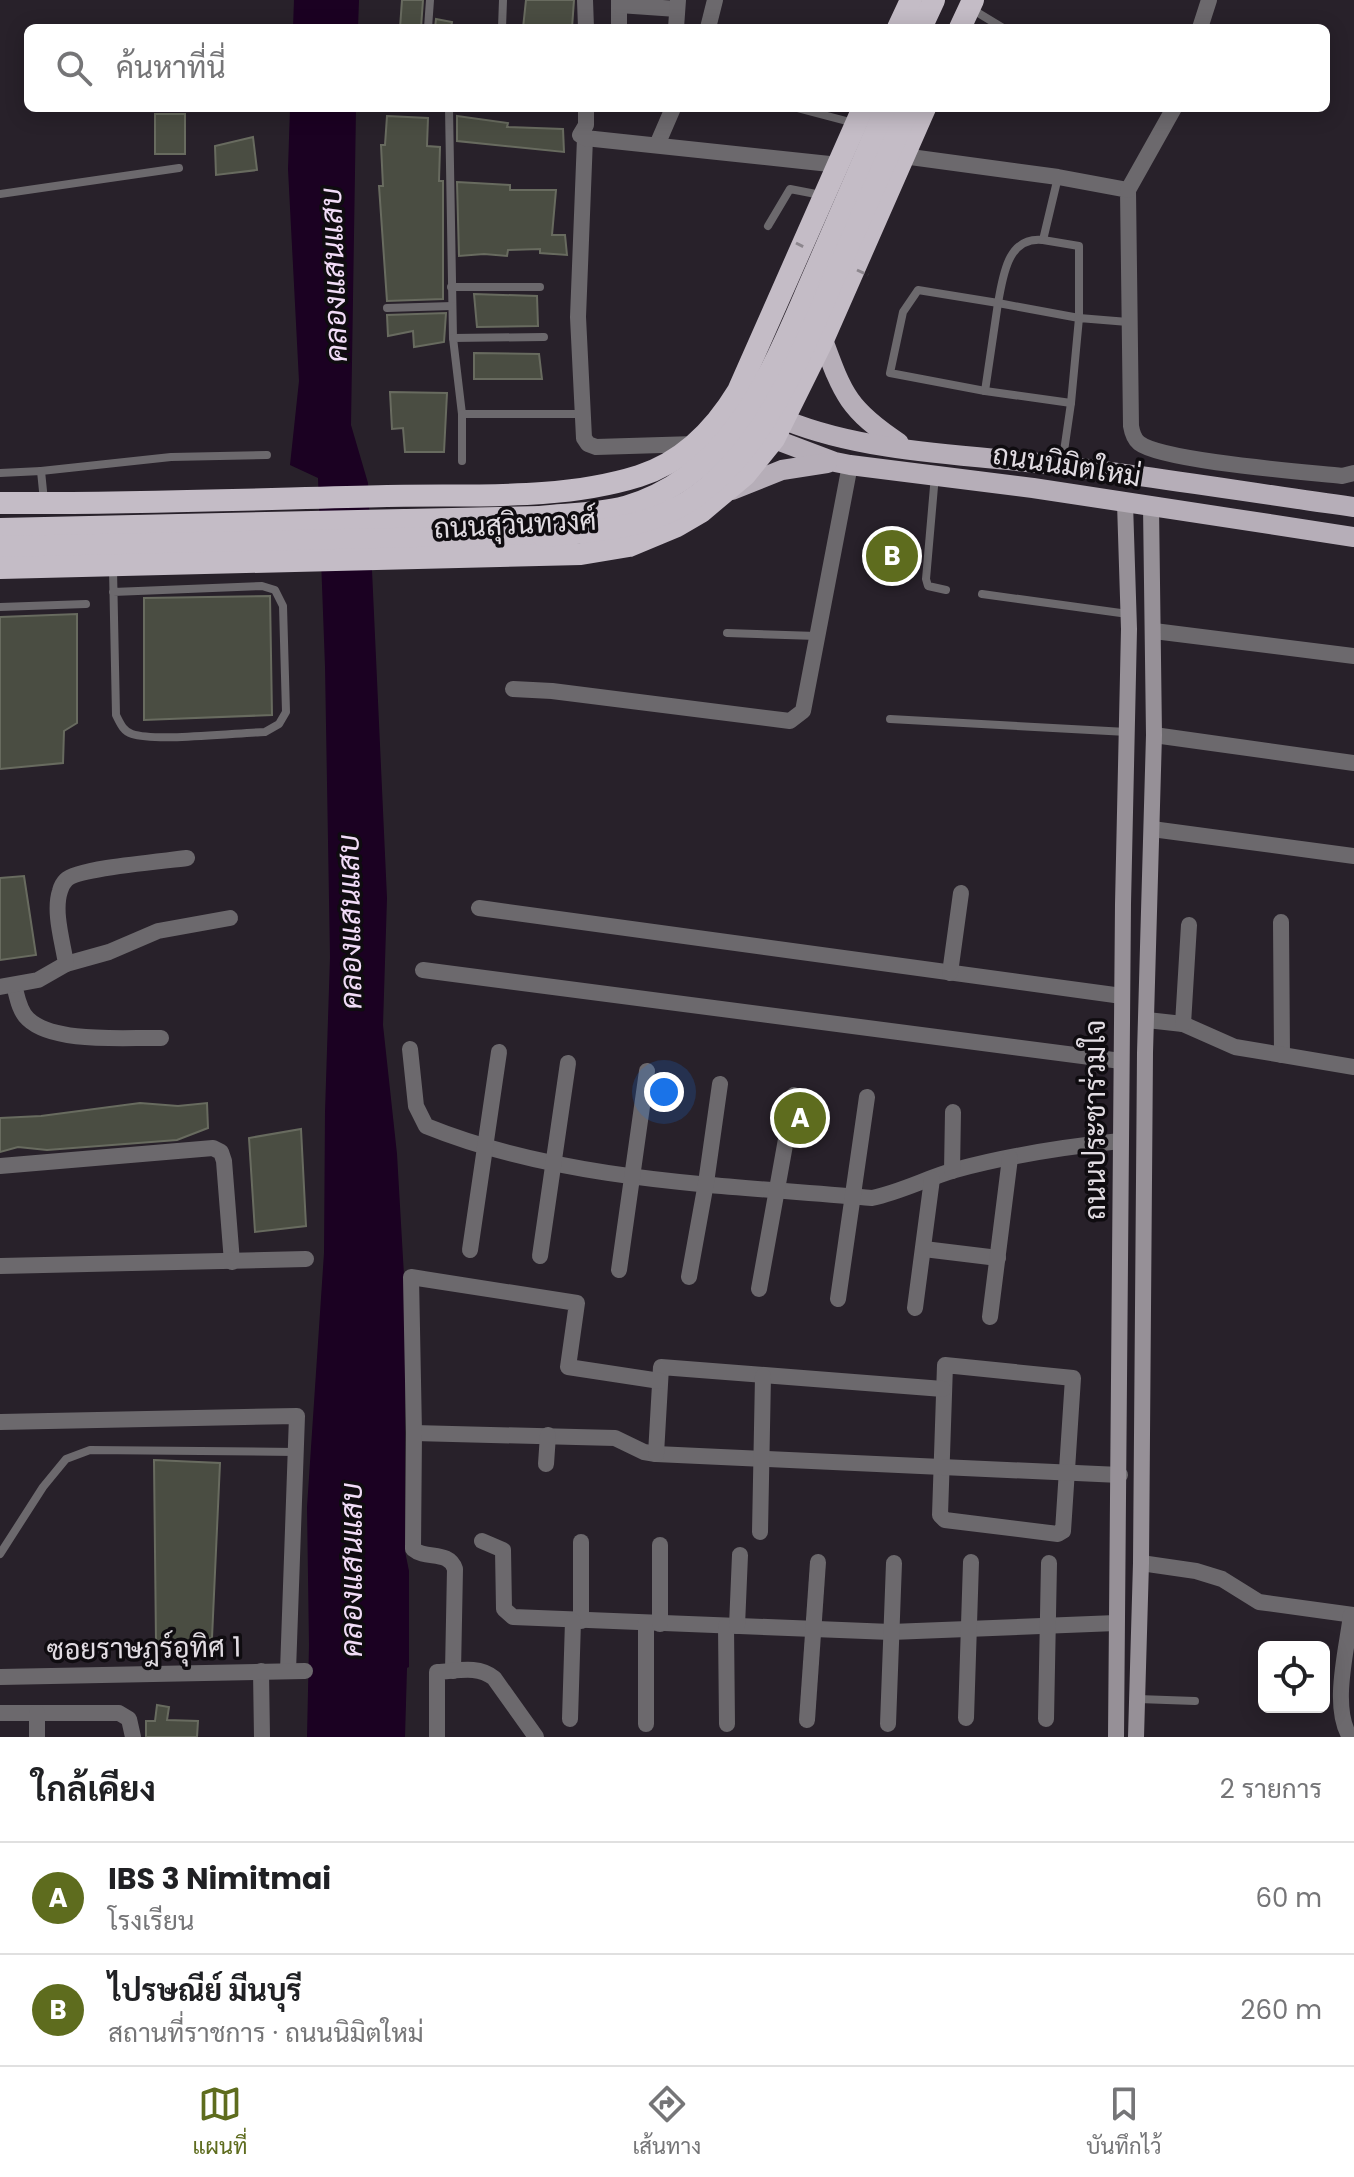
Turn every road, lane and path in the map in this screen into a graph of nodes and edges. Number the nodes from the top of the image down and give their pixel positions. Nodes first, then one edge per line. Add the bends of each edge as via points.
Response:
1 (430, 0) edge
2 (503, 0) edge
3 (585, 0) edge
4 (715, 0) edge
5 (934, 0) edge
6 (1209, 0) edge
7 (910, 2) edge
8 (619, 3) edge
9 (677, 4) edge
10 (960, 17) edge
11 (428, 24) edge
12 (502, 24) edge
13 (586, 24) edge
14 (619, 24) edge
15 (676, 24) edge
16 (709, 24) edge
17 (900, 24) edge
18 (917, 24) edge
19 (923, 24) edge
20 (987, 24) edge
21 (1201, 24) edge
22 (449, 112) edge
23 (586, 112) edge
24 (671, 112) edge
25 (830, 112) edge
26 (884, 112) edge
27 (907, 112) edge
28 (923, 112) edge
29 (1172, 112) edge
30 (859, 116) edge
31 (585, 138) junction
32 (657, 145) junction
33 (903, 156) junction
34 (839, 165) junction
35 (179, 168) dead end
36 (1057, 183) junction
37 (0, 194) edge
38 (825, 196) junction
39 (1129, 200) junction
40 (768, 226) dead end
41 (1043, 240) junction
42 (451, 287) junction
43 (540, 287) dead end
44 (998, 303) junction
45 (452, 306) junction
46 (387, 308) dead end
47 (1079, 318) junction
48 (1128, 322) junction
49 (544, 337) dead end
50 (453, 338) junction
51 (823, 340) junction
52 (738, 391) junction
53 (985, 391) junction
54 (1071, 403) junction
55 (726, 410) junction
56 (462, 414) junction
57 (581, 414) junction
58 (780, 430) junction
59 (695, 444) junction
60 (907, 448) junction
61 (267, 455) dead end
62 (462, 461) dead end
63 (843, 464) junction
64 (1062, 466) junction
65 (1284, 469) junction
66 (41, 471) junction
67 (0, 473) edge
68 (1354, 473) edge
69 (935, 474) junction
70 (723, 494) junction
71 (1279, 497) junction
72 (0, 503) edge
73 (44, 503) junction
74 (1125, 503) junction
75 (1151, 506) junction
76 (1354, 507) edge
77 (0, 529) edge
78 (1354, 537) edge
79 (0, 547) edge
80 (112, 564) junction
81 (0, 568) edge
82 (946, 590) dead end
83 (113, 592) junction
84 (982, 594) dead end
85 (86, 604) dead end
86 (0, 607) edge
87 (1129, 622) junction
88 (1154, 631) junction
89 (727, 633) dead end
90 (817, 636) junction
91 (1354, 656) edge
92 (513, 689) dead end
93 (890, 719) dead end
94 (1127, 732) junction
95 (1154, 735) junction
96 (1354, 763) edge
97 (1152, 829) junction
98 (1354, 856) edge
99 (187, 858) dead end
100 (961, 893) dead end
101 (479, 908) dead end
102 (230, 918) dead end
103 (1281, 922) dead end
104 (1189, 925) dead end
105 (66, 964) junction
106 (423, 970) dead end
107 (950, 973) junction
108 (7, 986) edge
109 (1122, 996) junction
110 (1147, 1020) junction
111 (1183, 1024) junction
112 (161, 1038) dead end
113 (410, 1049) dead end
114 (499, 1052) dead end
115 (1282, 1055) junction
116 (1121, 1061) junction
117 (568, 1063) dead end
118 (1354, 1067) edge
119 (647, 1071) dead end
120 (720, 1084) dead end
121 (794, 1095) dead end
122 (867, 1097) dead end
123 (953, 1112) dead end
124 (1120, 1141) junction
125 (485, 1149) junction
126 (1010, 1158) junction
127 (553, 1163) junction
128 (0, 1166) edge
129 (952, 1171) junction
130 (631, 1176) junction
131 (932, 1179) junction
132 (706, 1183) junction
133 (776, 1189) junction
134 (855, 1197) junction
135 (924, 1249) junction
136 (470, 1250) dead end
137 (540, 1256) dead end
138 (998, 1258) junction
139 (306, 1259) dead end
140 (232, 1262) junction
141 (0, 1266) edge
142 (619, 1270) dead end
143 (689, 1277) dead end
144 (759, 1289) dead end
145 (838, 1299) dead end
146 (915, 1308) dead end
147 (990, 1317) dead end
148 (763, 1376) junction
149 (660, 1381) junction
150 (943, 1389) junction
151 (0, 1422) edge
152 (414, 1433) junction
153 (548, 1435) junction
154 (296, 1452) junction
155 (656, 1454) junction
156 (762, 1459) junction
157 (546, 1464) dead end
158 (942, 1467) junction
159 (1065, 1473) junction
160 (1120, 1475) junction
161 (760, 1532) dead end
162 (482, 1541) dead end
163 (581, 1542) dead end
164 (660, 1545) dead end
165 (0, 1554) edge
166 (740, 1555) dead end
167 (818, 1562) dead end
168 (971, 1562) dead end
169 (894, 1563) dead end
170 (1049, 1563) dead end
171 (1141, 1563) junction
172 (1353, 1615) edge
173 (577, 1621) junction
174 (653, 1623) junction
175 (1116, 1623) junction
176 (731, 1626) junction
177 (1049, 1626) junction
178 (814, 1629) junction
179 (969, 1629) junction
180 (891, 1632) junction
181 (1351, 1646) edge
182 (261, 1671) junction
183 (453, 1671) junction
184 (0, 1677) edge
185 (1347, 1697) edge
186 (1138, 1699) junction
187 (1195, 1701) dead end
188 (0, 1713) edge
189 (37, 1713) junction
190 (966, 1718) dead end
191 (570, 1719) dead end
192 (1046, 1719) dead end
193 (807, 1720) dead end
194 (646, 1724) dead end
195 (727, 1724) dead end
196 (888, 1724) dead end
197 (37, 1737) edge
198 (133, 1737) edge
199 (262, 1737) edge
200 (437, 1737) edge
201 (536, 1737) edge
202 (1116, 1737) edge
203 (1136, 1737) edge
204 (1350, 1737) edge

1 - 11 lane
2 - 12 lane
3 - 13 street
4 - 16 street
5 - 19 highway
6 - 21 street
7 - 17 highway
7 - 18 highway
8 - 9 street
8 - 14 street
9 - 15 street
10 - 20 lane
22 - 42 lane
23 - 31 street via 580,135
24 - 32 street
25 - 30 lane
26 - 77 highway, ถนนสุวินทวงศ์, bridge via 755,403 710,456 661,491 625,507 540,517
27 - 79 highway, ถนนสุวินทวงศ์, bridge via 822,305 755,437 728,470 667,513 630,525 543,536
28 - 33 highway, ถนนสุวินทวงศ์
29 - 39 street
30 - 34 highway, ถนนสุวินทวงศ์
31 - 32 street
31 - 57 street via 578,317
32 - 34 street
33 - 36 street
33 - 51 highway, ถนนสุวินทวงศ์
34 - 38 highway, ถนนสุวินทวงศ์
35 - 37 lane
36 - 39 street
36 - 41 lane
38 - 40 lane via 790,189
38 - 52 highway, ถนนสุวินทวงศ์
39 - 48 street
41 - 44 lane via 1031,239 1009,258
41 - 47 lane via 1079,246
42 - 43 lane
42 - 45 lane
44 - 47 lane
44 - 53 lane
44 - 53 lane via 918,290 903,312 890,373
45 - 46 lane
45 - 50 lane
47 - 48 lane
47 - 54 lane
48 - 65 street via 1131,426 1139,443 1201,459
49 - 50 lane
50 - 56 lane
51 - 58 highway, ถนนสุวินทวงศ์
51 - 60 main road via 853,406
52 - 55 highway, ถนนสุวินทวงศ์
52 - 58 highway
53 - 54 lane
54 - 64 lane
55 - 58 highway
55 - 59 highway, ถนนสุวินทวงศ์
56 - 57 lane
56 - 62 lane
57 - 59 street via 584,438 596,447
58 - 60 main road, ถนนนิมิตใหม่ via 808,429
58 - 63 main road, ถนนนิมิตใหม่
58 - 70 highway, ถนนสุวินทวงศ์
59 - 73 highway, ถนนสุวินทวงศ์ via 640,476 570,492
60 - 64 main road, ถนนนิมิตใหม่
61 - 66 lane via 171,457
63 - 69 main road, ถนนนิมิตใหม่
63 - 70 main road via 782,470
63 - 90 street
64 - 71 main road, ถนนนิมิตใหม่
65 - 68 street
65 - 71 street
66 - 67 lane
66 - 73 lane
69 - 74 main road, ถนนนิมิตใหม่
69 - 82 lane via 926,579 928,586
70 - 80 highway, ถนนสุวินทวงศ์ via 677,526 629,546 581,554
71 - 76 main road, ถนนนิมิตใหม่
72 - 73 highway, ถนนสุวินทวงศ์
74 - 75 main road, ถนนนิมิตใหม่
74 - 87 main road, ถนนประชาร่วมใจ
75 - 78 main road, ถนนนิมิตใหม่
75 - 88 main road, ถนนประชาร่วมใจ
80 - 81 highway, ถนนสุวินทวงศ์
80 - 83 lane
83 - 83 lane via 116,715 131,734 265,732 279,724 286,712 287,688 283,606 275,590 262,586
84 - 87 lane
85 - 86 lane
87 - 88 main road
87 - 94 main road, ถนนประชาร่วมใจ
88 - 91 street
88 - 95 main road, ถนนประชาร่วมใจ
89 - 90 lane
90 - 92 street via 803,711 790,721
93 - 94 lane
94 - 109 main road, ถนนประชาร่วมใจ
95 - 96 street
95 - 97 main road, ถนนประชาร่วมใจ
97 - 98 street
97 - 110 main road, ถนนประชาร่วมใจ
99 - 105 street via 66,879 58,908
100 - 107 street
101 - 107 street
102 - 105 street via 158,931
103 - 115 street
104 - 111 street
105 - 108 street via 38,980
106 - 116 street
107 - 109 street
108 - 112 street via 22,1013 45,1030
109 - 116 main road, ถนนประชาร่วมใจ
110 - 111 street
110 - 171 main road, ถนนประชาร่วมใจ
111 - 115 street via 1235,1047
113 - 125 street via 416,1106 426,1126
114 - 125 street
115 - 118 street
116 - 124 main road, ถนนประชาร่วมใจ
117 - 127 street
119 - 130 street
120 - 132 street
121 - 133 street
122 - 134 street
123 - 129 street
124 - 126 street via 1053,1147
124 - 160 main road, ถนนประชาร่วมใจ
125 - 127 street
125 - 136 street
126 - 129 street
126 - 138 street
127 - 130 street
127 - 137 street
128 - 140 street via 213,1148 224,1161
129 - 131 street
130 - 132 street
130 - 142 street
131 - 134 street via 872,1198
131 - 135 street
132 - 133 street
132 - 143 street
133 - 134 street
133 - 144 street
134 - 145 street
135 - 138 street
135 - 146 street
138 - 147 street
139 - 140 street
140 - 141 street
148 - 149 street via 661,1367
148 - 150 street
148 - 156 street
149 - 152 street via 568,1367 577,1303 411,1277
149 - 155 street
150 - 158 street
150 - 159 street via 945,1365 1073,1378
151 - 154 street via 297,1416
152 - 153 street
152 - 183 street via 413,1549 453,1562
153 - 155 street via 615,1438
153 - 157 street
154 - 165 lane via 90,1450 66,1459
154 - 182 street, ซอยราษฎร์อุทิศ 1 via 297,1671
155 - 156 street
156 - 158 street
156 - 161 street
158 - 159 street
158 - 159 street via 938,1508 945,1520 1058,1534 1065,1525
159 - 160 street
160 - 175 main road, ถนนประชาร่วมใจ
162 - 173 street via 503,1550 507,1614
163 - 173 street
164 - 174 street
166 - 176 street
167 - 178 street
168 - 179 street
169 - 180 street
170 - 177 street
171 - 172 street via 1222,1579 1259,1602
171 - 186 main road, ถนนประชาร่วมใจ
172 - 181 street
173 - 174 street
173 - 191 street
174 - 176 street
174 - 194 street
175 - 177 street
175 - 202 main road, ถนนประชาร่วมใจ
176 - 178 street
176 - 195 street
177 - 179 street
177 - 192 street
178 - 180 street
178 - 193 street
179 - 180 street
179 - 190 street
180 - 196 street
181 - 185 street
182 - 184 street, ซอยราษฎร์อุทิศ 1
182 - 199 street
183 - 200 street via 437,1672
183 - 201 street via 474,1669 494,1678
185 - 204 street
186 - 187 lane
186 - 203 main road, ถนนประชาร่วมใจ
188 - 189 street
189 - 197 street
189 - 198 street via 119,1713 129,1719

